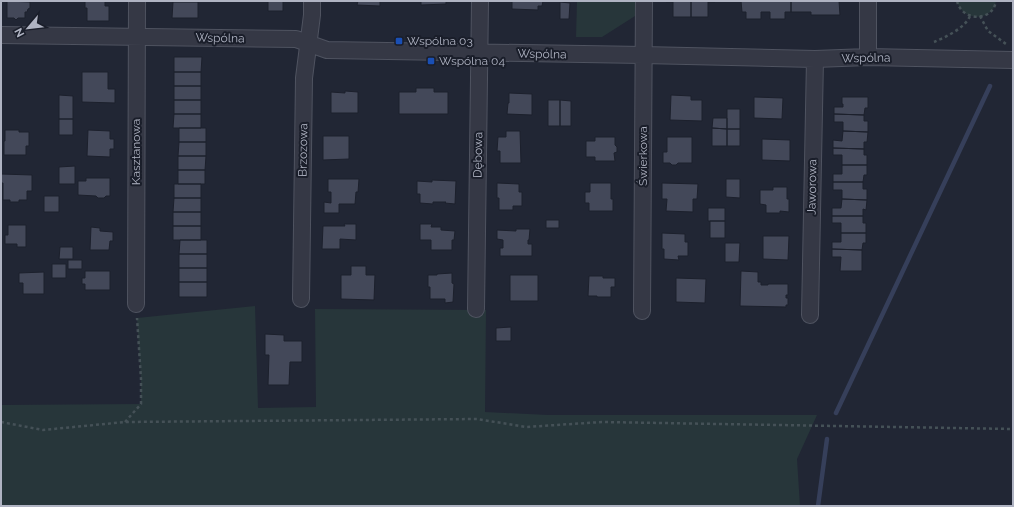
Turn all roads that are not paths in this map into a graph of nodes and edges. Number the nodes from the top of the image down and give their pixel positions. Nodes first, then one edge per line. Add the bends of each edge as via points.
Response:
1 (137, 1) edge
2 (312, 1) edge
3 (480, 1) edge
4 (644, 1) edge
5 (868, 1) edge
6 (1, 35) edge
7 (137, 37) junction
8 (308, 43) junction
9 (480, 53) junction
10 (1011, 53) edge
11 (643, 55) junction
12 (868, 57) junction
13 (815, 60) junction
14 (301, 300) dead end
15 (136, 304) road end
16 (476, 308) dead end
17 (642, 311) dead end
18 (810, 315) dead end

1 - 7 street, Kasztanowa
2 - 8 street, Brzozowa
3 - 9 street, Dębowa
4 - 11 street, Świerkowa
5 - 12 street
6 - 7 street, Wspólna
7 - 8 street, Wspólna via 296,39
7 - 15 street, Kasztanowa
8 - 9 street, Wspólna via 327,50
8 - 14 street, Brzozowa via 304,78
9 - 11 street, Wspólna
9 - 16 street, Dębowa
10 - 12 street, Wspólna
11 - 13 street, Wspólna
11 - 17 street, Świerkowa
12 - 13 street, Wspólna
13 - 18 street, Jaworowa

